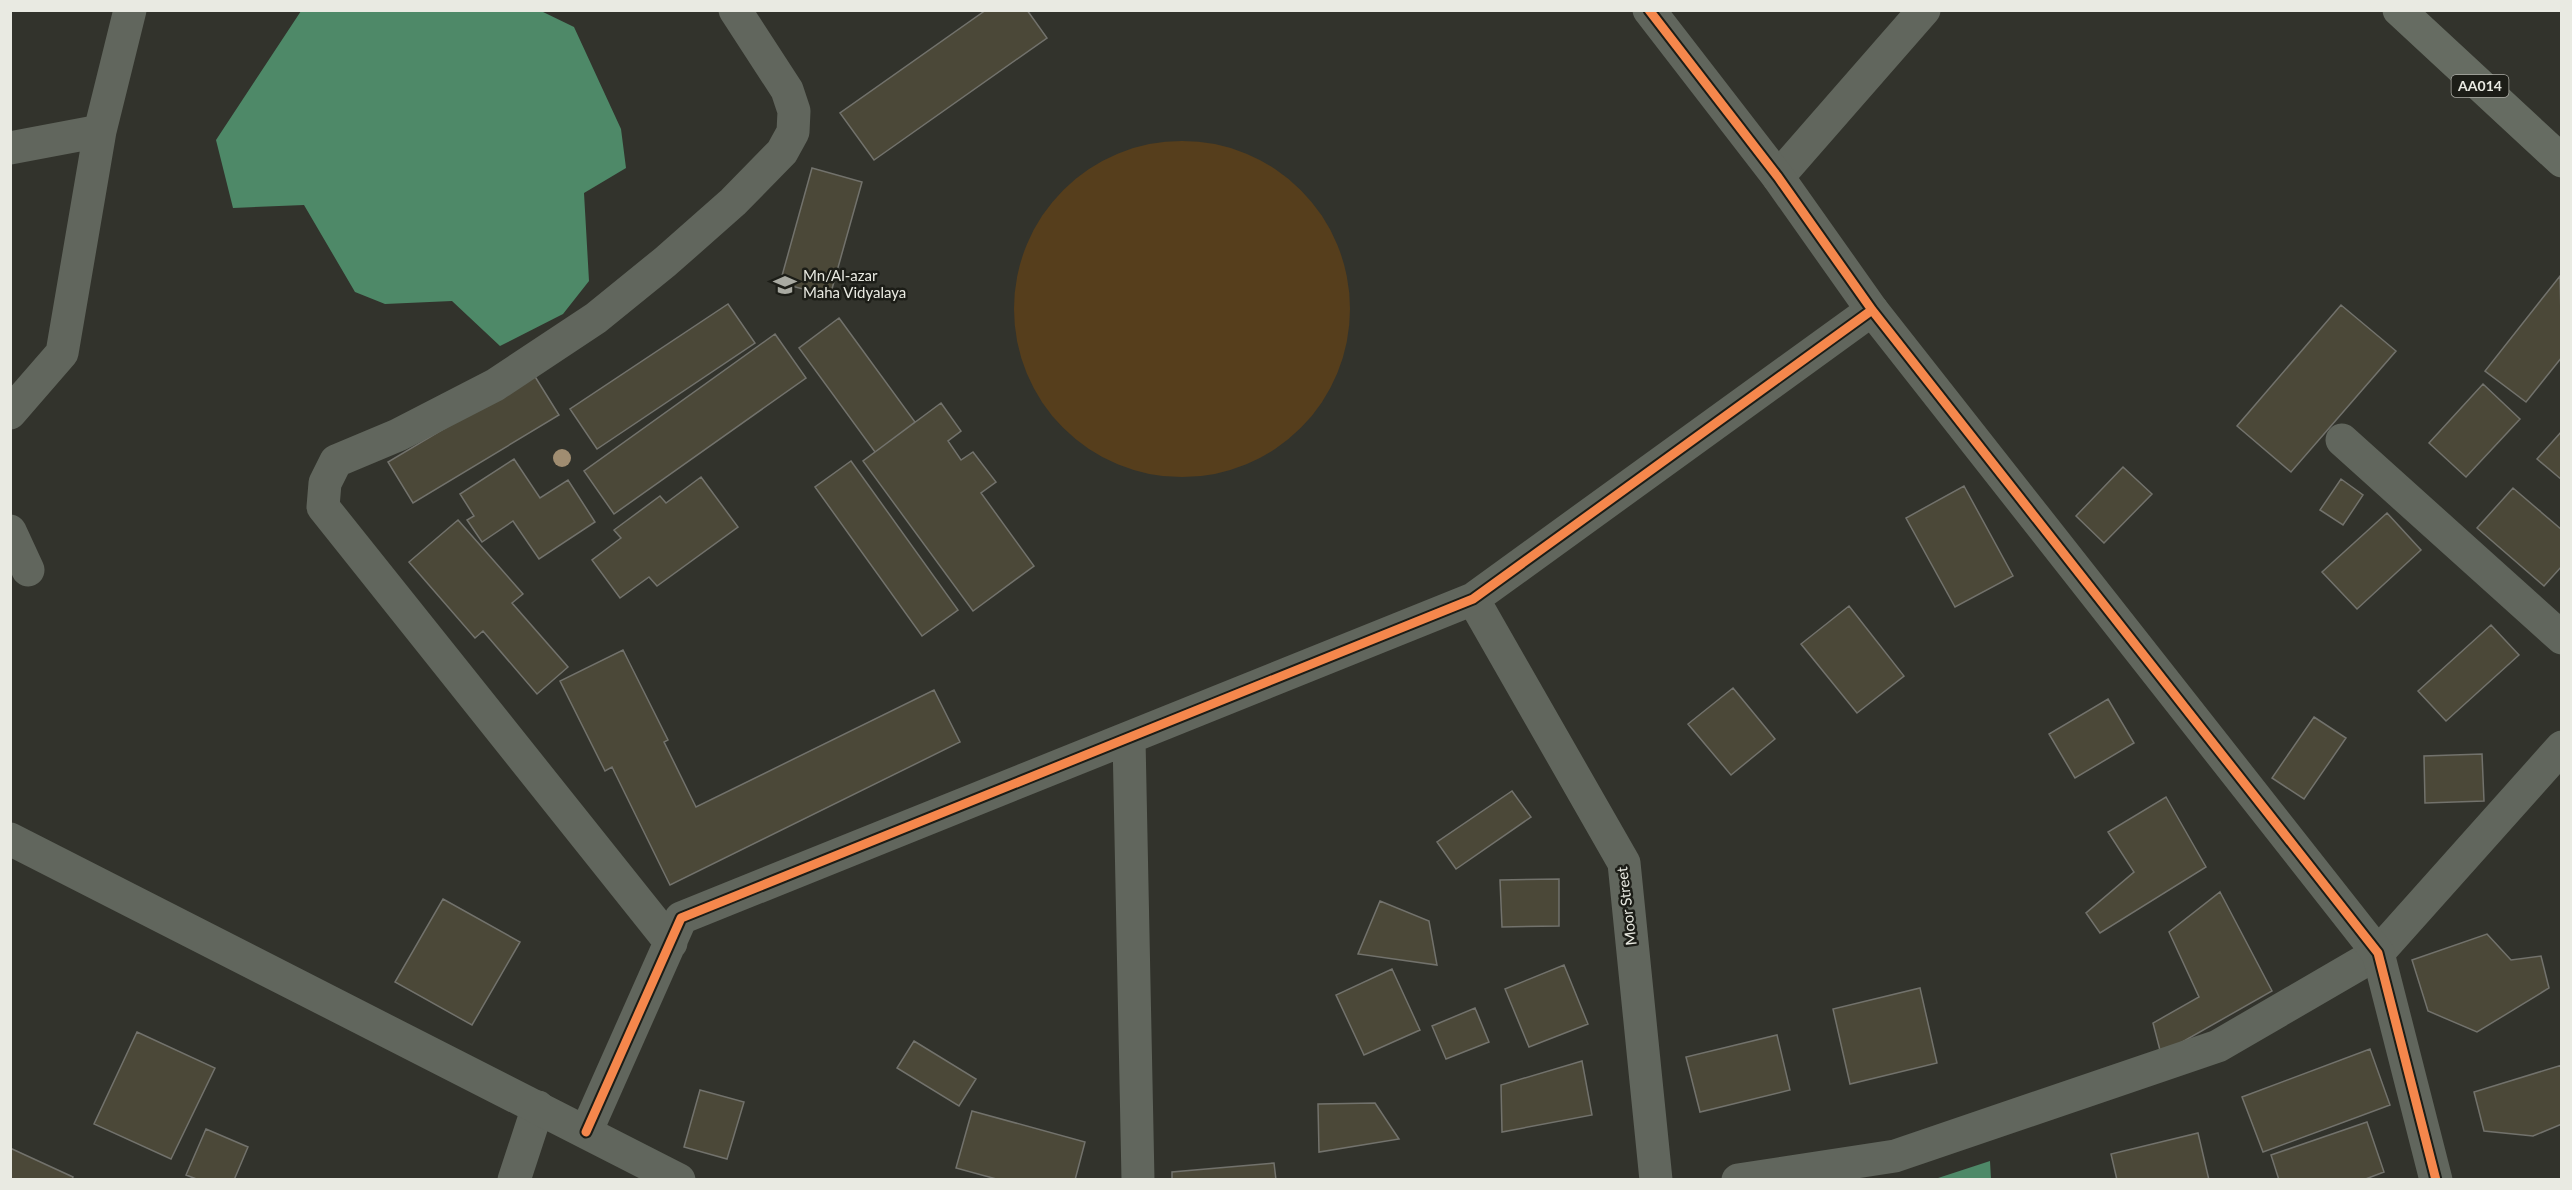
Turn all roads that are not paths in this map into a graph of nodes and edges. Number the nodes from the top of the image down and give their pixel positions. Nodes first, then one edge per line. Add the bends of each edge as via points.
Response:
1 (130, 10) edge
2 (735, 10) edge
3 (1649, 10) edge
4 (1924, 10) edge
5 (2398, 10) edge
6 (100, 131) junction
7 (10, 148) edge
8 (2562, 161) edge
9 (1778, 177) junction
10 (1872, 310) junction
11 (10, 413) edge
12 (2342, 440) dead end
13 (10, 531) edge
14 (28, 570) dead end
15 (1473, 599) junction
16 (2562, 638) edge
17 (1129, 738) junction
18 (2562, 747) edge
19 (10, 839) edge
20 (671, 944) junction
21 (2378, 953) junction
22 (538, 1107) junction
23 (586, 1132) junction
24 (2432, 1166) edge
25 (514, 1179) edge
26 (679, 1179) edge
27 (1138, 1179) edge
28 (1656, 1179) edge
29 (1738, 1179) edge
30 (2450, 1179) edge

1 - 6 street
2 - 20 street via 786,90 794,111 793,132 782,152 666,262 596,318 495,385 398,435 336,461 324,483 323,507
3 - 9 street
4 - 9 street
5 - 8 highway, AA014
6 - 7 street
6 - 11 street via 62,353
9 - 10 street
10 - 15 street
10 - 21 street
12 - 16 street
13 - 14 street
15 - 17 street
15 - 28 street, Moor Street via 1624,863
17 - 20 street via 681,918
17 - 27 street
18 - 21 street
19 - 22 street
20 - 23 street
21 - 24 street
21 - 29 street via 2218,1046 1895,1156
22 - 23 street
22 - 25 street
23 - 26 street
24 - 30 street

